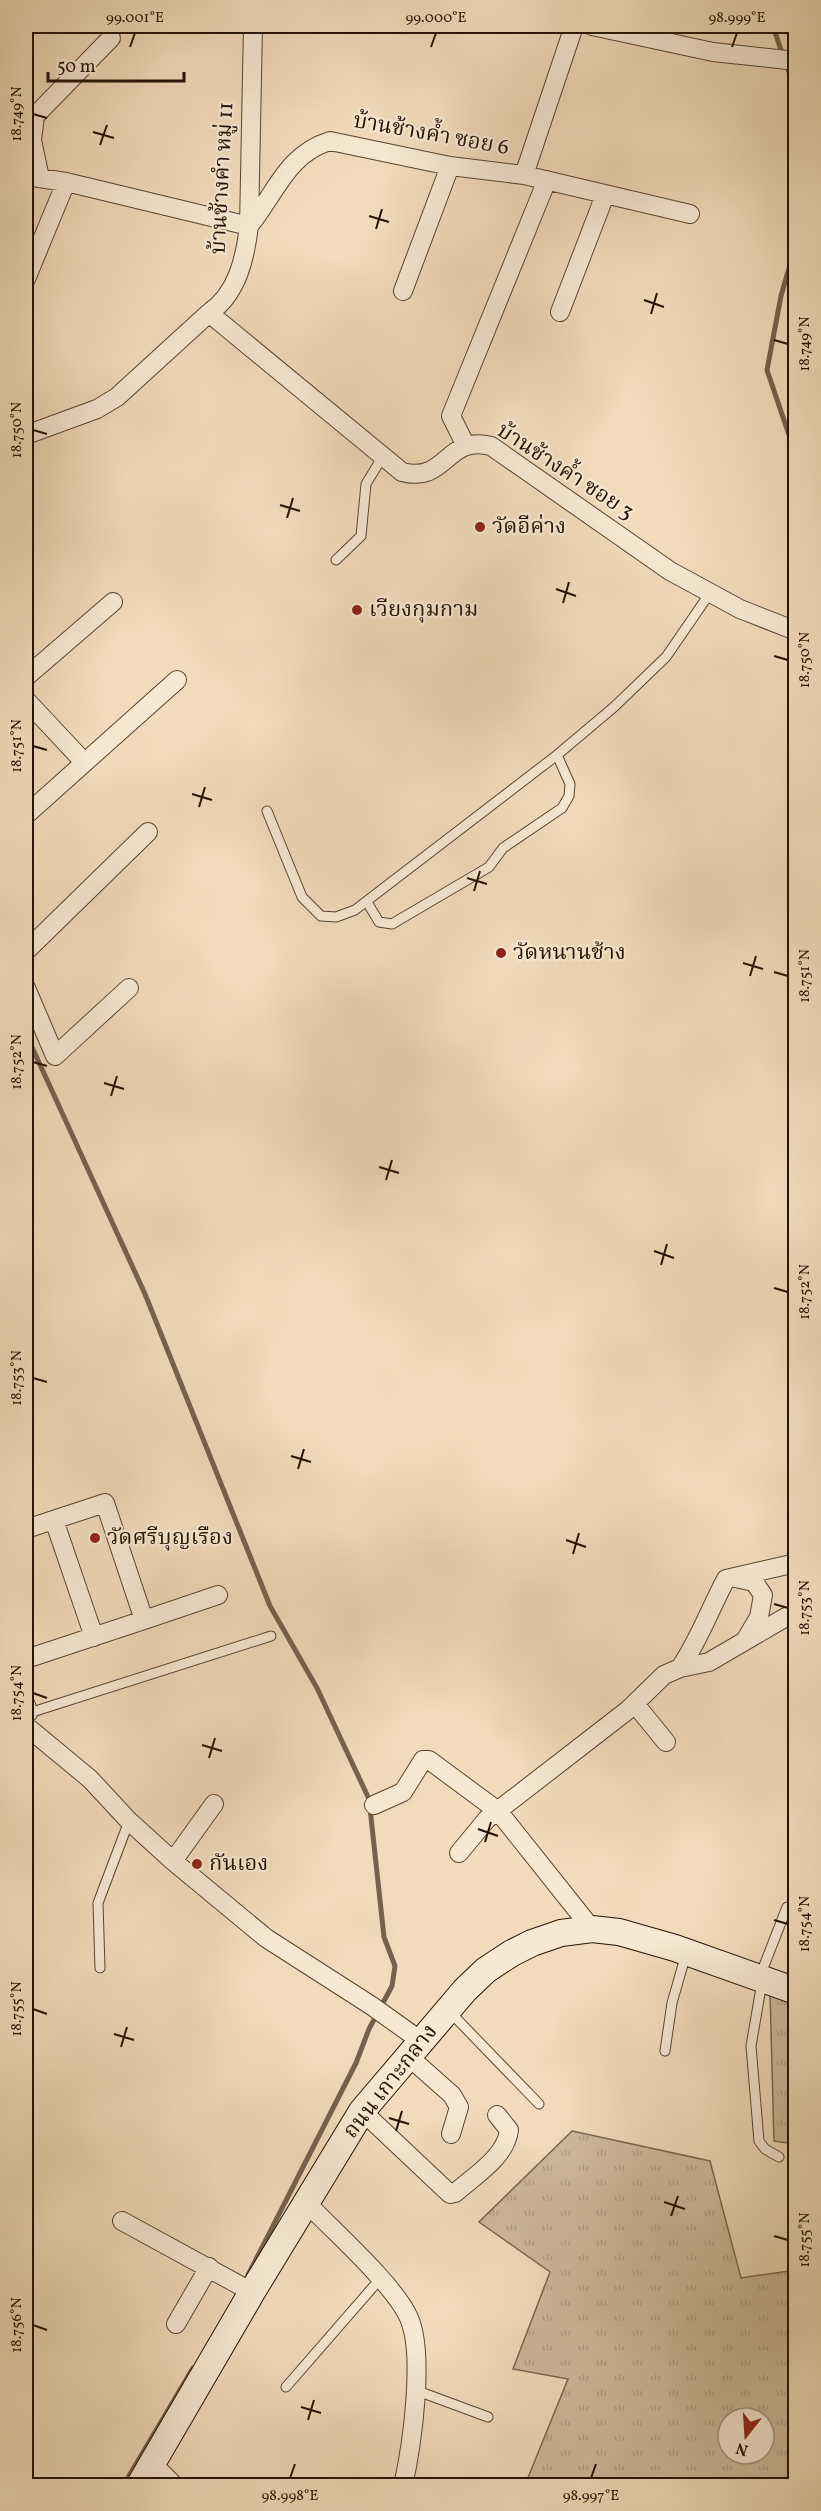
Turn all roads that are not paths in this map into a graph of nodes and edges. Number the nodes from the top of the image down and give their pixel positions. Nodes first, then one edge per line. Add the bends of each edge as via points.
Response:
1 (253, 26) edge
2 (574, 26) edge
3 (592, 26) edge
4 (111, 38) dead end
5 (787, 60) edge
6 (450, 166) junction
7 (524, 175) junction
8 (33, 177) edge
9 (547, 180) junction
10 (66, 182) junction
11 (605, 195) junction
12 (690, 214) dead end
13 (249, 226) junction
14 (26, 279) edge
15 (403, 291) dead end
16 (560, 312) dead end
17 (208, 313) junction
18 (26, 435) edge
19 (465, 444) junction
20 (383, 456) junction
21 (336, 560) dead end
22 (710, 593) junction
23 (113, 602) dead end
24 (795, 632) edge
25 (26, 677) edge
26 (177, 680) dead end
27 (26, 700) edge
28 (557, 755) junction
29 (84, 762) junction
30 (267, 811) dead end
31 (26, 815) edge
32 (148, 832) dead end
33 (367, 902) junction
34 (26, 951) edge
35 (26, 988) edge
36 (129, 988) dead end
37 (54, 1520) junction
38 (26, 1529) edge
39 (795, 1563) edge
40 (733, 1578) junction
41 (218, 1594) dead end
42 (786, 1617) dead end
43 (144, 1620) junction
44 (271, 1636) dead end
45 (93, 1637) junction
46 (744, 1642) junction
47 (26, 1659) edge
48 (680, 1668) junction
49 (635, 1704) junction
50 (26, 1715) edge
51 (666, 1742) dead end
52 (214, 1804) dead end
53 (374, 1805) dead end
54 (498, 1811) junction
55 (129, 1821) junction
56 (459, 1853) dead end
57 (173, 1861) junction
58 (787, 1907) dead end
59 (592, 1929) junction
60 (686, 1953) junction
61 (100, 1968) dead end
62 (761, 1979) junction
63 (795, 1991) edge
64 (448, 2011) junction
65 (411, 2042) junction
66 (664, 2051) dead end
67 (539, 2104) dead end
68 (362, 2111) junction
69 (497, 2115) dead end
70 (451, 2134) dead end
71 (779, 2157) dead end
72 (306, 2202) junction
73 (122, 2221) dead end
74 (209, 2267) junction
75 (380, 2279) junction
76 (252, 2292) junction
77 (176, 2324) dead end
78 (286, 2387) dead end
79 (415, 2390) junction
80 (488, 2417) dead end
81 (153, 2464) junction
82 (140, 2486) edge
83 (175, 2486) edge
84 (403, 2486) edge

1 - 13 street, บ้านช้างคำ หมู่ 11
2 - 7 street, บ้านช้างค้ำ ซอย 6
3 - 5 street via 713,52
4 - 8 street via 35,116
6 - 7 street, บ้านช้างค้ำ ซอย 6
6 - 13 street, บ้านช้างค้ำ ซอย 6 via 330,141 312,146 283,175
6 - 15 street
7 - 9 street
8 - 10 street
9 - 11 street
9 - 19 street via 451,416
10 - 13 street
10 - 14 street
11 - 12 street
11 - 16 street
13 - 17 street, บ้านช้างคำ หมู่ 11 via 236,281 223,303
17 - 18 street, บ้านช้างคำ หมู่ 11 via 117,397 97,410
17 - 20 street, บ้านช้างค้ำ ซอย 3
19 - 20 street, บ้านช้างค้ำ ซอย 3 via 422,476 402,472
19 - 22 street, บ้านช้างค้ำ ซอย 3 via 491,446 670,571
20 - 21 lane via 366,484 361,536
22 - 24 street, บ้านช้างค้ำ ซอย 3
22 - 28 lane via 666,657
23 - 25 street
26 - 29 street
27 - 29 street
28 - 33 lane
28 - 33 lane via 570,784 562,808 503,848 489,867 392,924 379,922
29 - 31 street
30 - 33 lane via 302,897 321,916 336,916
32 - 34 street
35 - 36 street via 55,1056
37 - 38 street
37 - 43 street via 105,1503
37 - 45 street
39 - 40 street
40 - 46 street via 754,1582 763,1595 759,1617
40 - 48 street via 726,1579 696,1644
41 - 43 street
42 - 46 street
43 - 45 street
44 - 50 lane
45 - 47 street
46 - 48 street via 709,1662
48 - 49 street via 664,1675
49 - 51 street
49 - 54 street
50 - 55 street
52 - 57 street
53 - 54 street via 403,1792 426,1759
54 - 56 street
54 - 59 street
55 - 57 street
55 - 61 lane via 98,1903
57 - 65 street via 266,1938 372,2006
58 - 62 lane
59 - 60 street, ถนน เกาะกลาง via 619,1932
59 - 64 street, ถนน เกาะกลาง via 561,1933 512,1953 486,1970
60 - 62 street, ถนน เกาะกลาง
60 - 66 lane
62 - 63 street, ถนน เกาะกลาง
62 - 71 lane via 751,2046 759,2141
64 - 65 street, ถนน เกาะกลาง
64 - 67 lane
65 - 68 street, ถนน เกาะกลาง
65 - 70 street via 459,2107
68 - 69 street via 450,2194 508,2142 509,2130
68 - 72 street, ถนน เกาะกลาง
72 - 75 street
72 - 76 street, ถนน เกาะกลาง
73 - 74 street
74 - 76 street
74 - 77 street
75 - 78 lane
75 - 79 street via 399,2301 414,2333
76 - 81 street, ถนน เกาะกลาง
79 - 80 lane
79 - 84 street
81 - 82 street, ถนน เกาะกลาง
81 - 83 street

